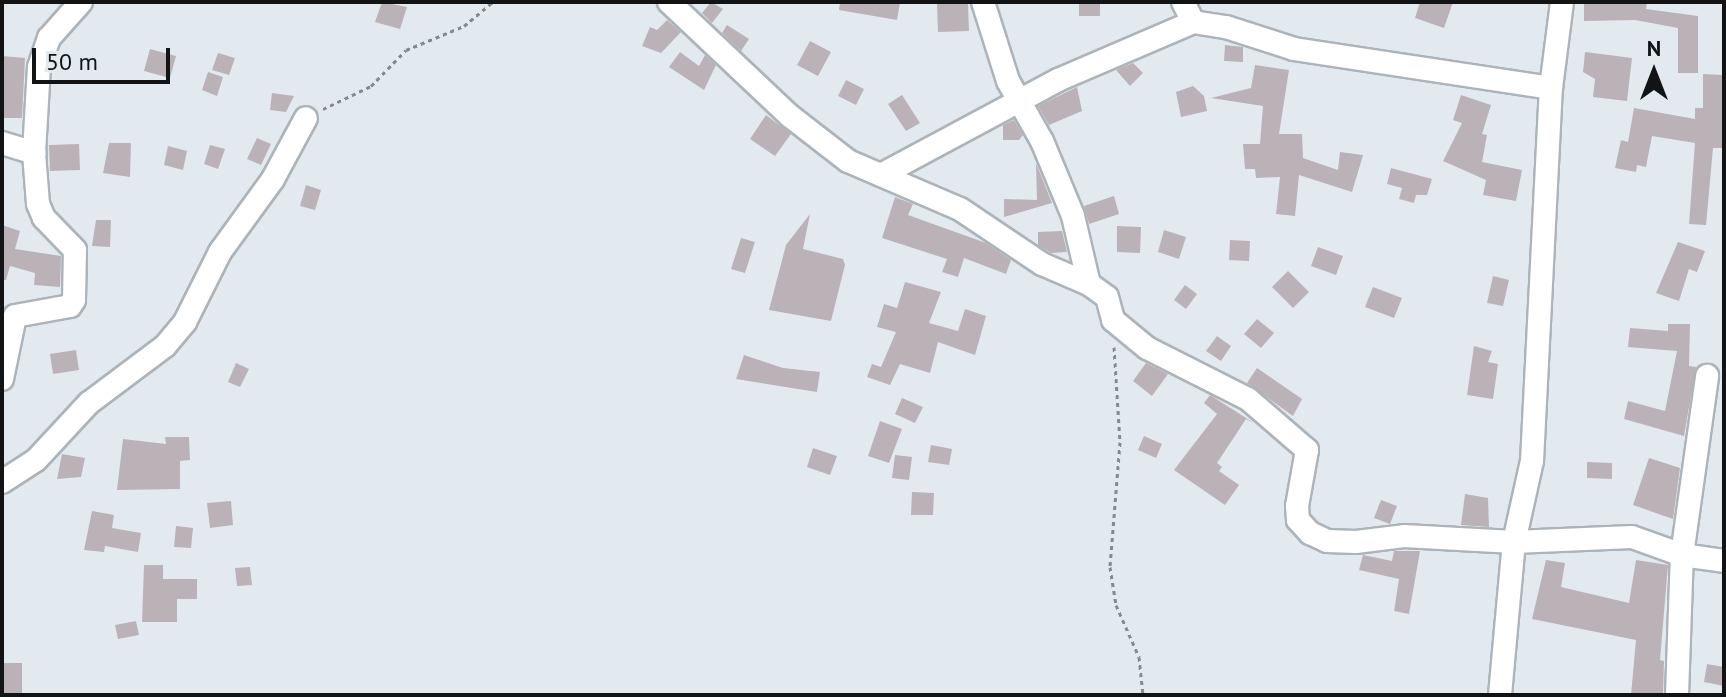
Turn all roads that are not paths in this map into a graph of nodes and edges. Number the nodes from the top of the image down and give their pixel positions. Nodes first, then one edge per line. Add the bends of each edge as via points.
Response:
1 (81, 2) edge
2 (669, 2) edge
3 (983, 2) edge
4 (1562, 2) edge
5 (1188, 12) edge
6 (1551, 88) junction
7 (1022, 104) junction
8 (306, 118) road end
9 (19, 149) edge
10 (2, 167) edge
11 (881, 175) junction
12 (1089, 284) junction
13 (1707, 376) dead end
14 (2, 379) edge
15 (2, 482) edge
16 (1514, 542) junction
17 (1682, 555) junction
18 (1724, 561) edge
19 (1500, 695) edge
20 (1677, 695) edge

1 - 9 street via 49,38
2 - 11 street via 822,144
3 - 7 street via 1008,81
4 - 6 street
5 - 6 street via 1362,62
5 - 7 street
6 - 16 street via 1532,461
7 - 11 street
7 - 12 street via 1078,230
8 - 15 street via 273,179 220,252 185,322 165,346 89,403 36,460
9 - 10 street
9 - 14 street via 44,218 75,250 74,300 70,306 15,316
11 - 12 street via 960,209 1042,264
12 - 16 street via 1107,297 1113,320 1147,348 1248,399 1307,450 1297,506 1298,520 1310,533 1327,541 1404,536
13 - 17 street
16 - 17 street via 1632,537
16 - 19 street
17 - 18 street
17 - 20 street

